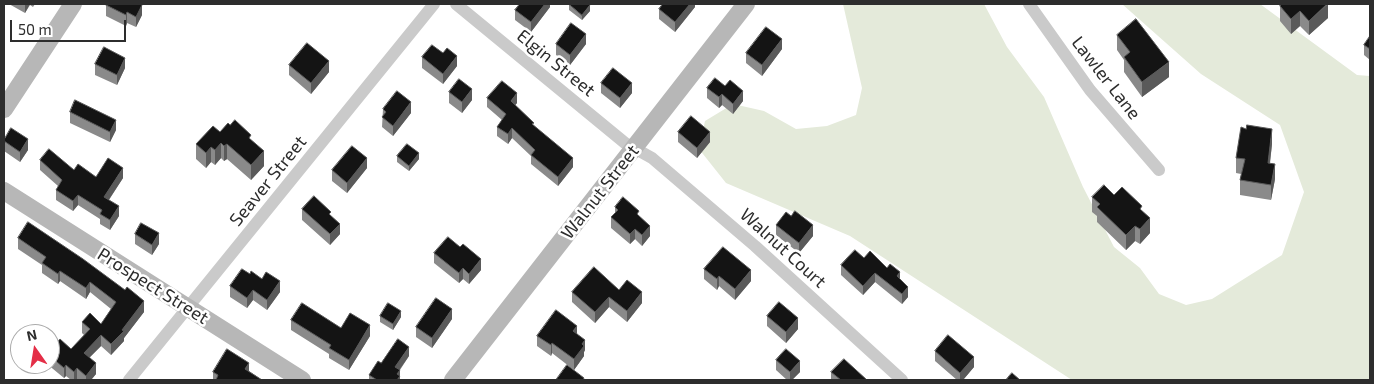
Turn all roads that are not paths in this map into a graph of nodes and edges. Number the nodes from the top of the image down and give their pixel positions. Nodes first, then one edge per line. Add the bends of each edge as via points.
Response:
1 (72, 4) edge
2 (434, 4) edge
3 (456, 4) edge
4 (746, 4) edge
5 (1029, 4) edge
6 (4, 109) edge
7 (635, 148) junction
8 (1159, 170) dead end
9 (4, 191) edge
10 (188, 308) junction
11 (129, 380) edge
12 (302, 380) edge
13 (453, 380) edge
14 (902, 380) edge

1 - 6 street
2 - 10 street, Seaver Street
3 - 7 street, Elgin Street
4 - 7 street, Walnut Street
5 - 8 street, Lawler Lane via 1090,90
7 - 13 street, Walnut Street
7 - 14 street, Walnut Court via 652,158 756,246
9 - 10 street, Prospect Street
10 - 11 street, Seaver Street
10 - 12 street, Prospect Street

